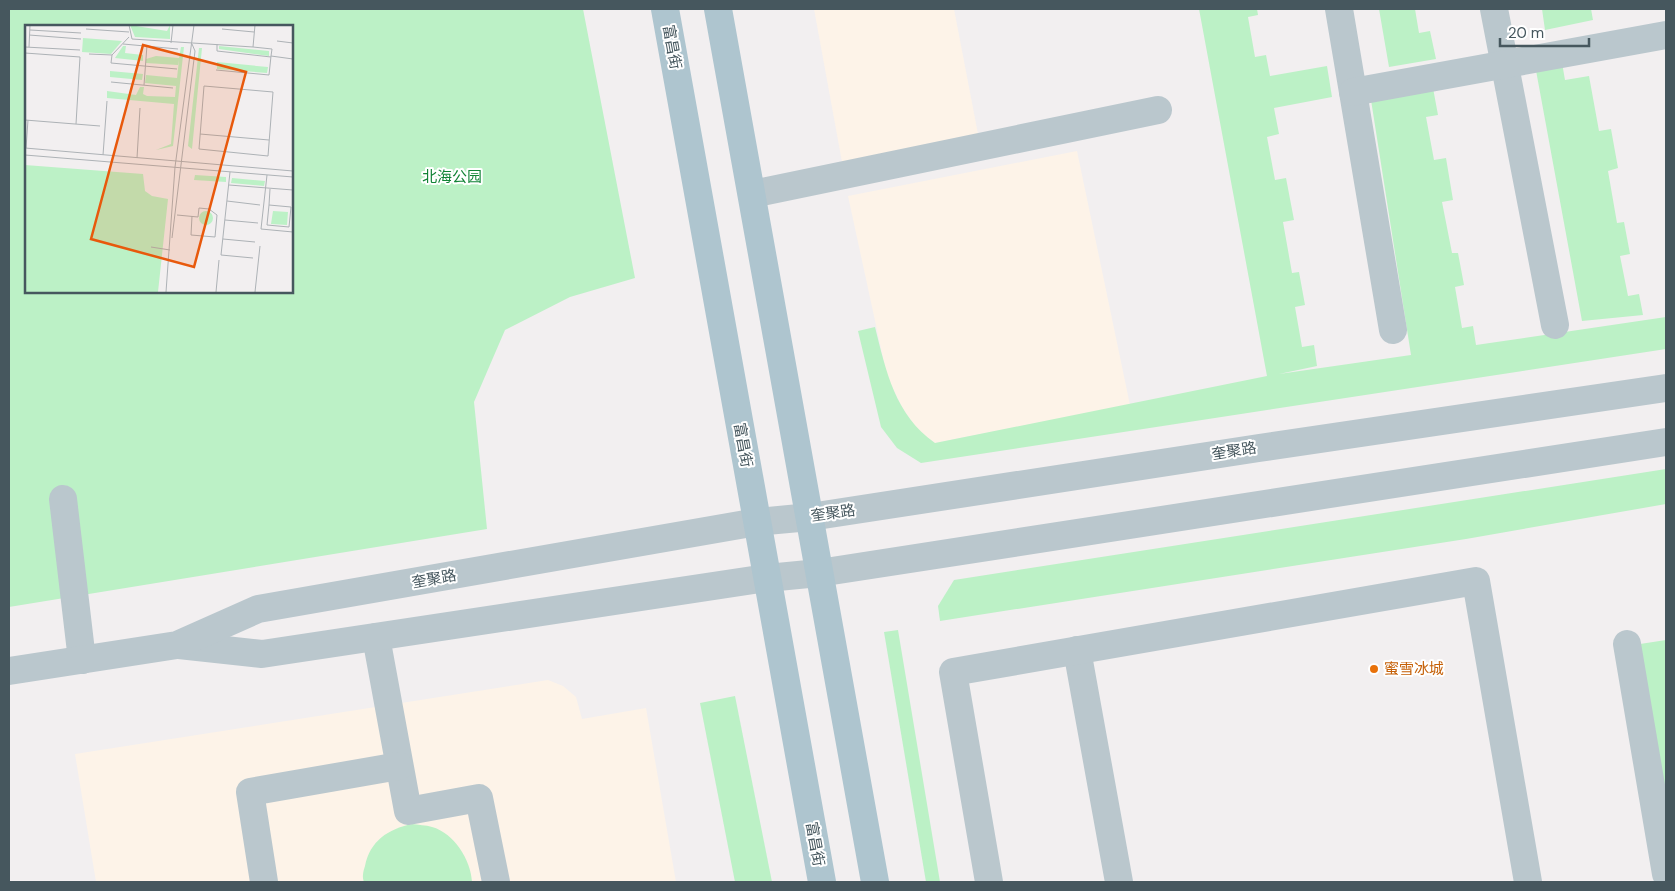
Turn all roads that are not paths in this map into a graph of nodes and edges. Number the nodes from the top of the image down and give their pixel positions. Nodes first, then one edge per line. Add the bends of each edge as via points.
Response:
1 (665, 9) edge
2 (718, 9) edge
3 (1339, 9) edge
4 (1494, 9) edge
5 (1666, 35) edge
6 (1503, 65) junction
7 (1353, 92) junction
8 (1158, 110) dead end
9 (752, 194) junction
10 (1555, 325) dead end
11 (1393, 330) dead end
12 (1666, 388) edge
13 (1666, 442) edge
14 (64, 499) dead end
15 (810, 517) junction
16 (757, 522) junction
17 (820, 573) junction
18 (767, 578) junction
19 (376, 637) junction
20 (177, 644) junction
21 (1627, 644) dead end
22 (1078, 650) junction
23 (82, 660) junction
24 (9, 671) edge
25 (400, 766) junction
26 (1666, 874) edge
27 (264, 882) edge
28 (496, 882) edge
29 (822, 882) edge
30 (875, 882) edge
31 (989, 882) edge
32 (1119, 882) edge
33 (1528, 882) edge

1 - 16 main road, 富昌街
2 - 9 main road
3 - 7 street
4 - 6 street
5 - 6 street
6 - 7 street
6 - 10 street
7 - 11 street
8 - 9 street
9 - 15 main road
12 - 15 street, 奎聚路
13 - 17 street
14 - 23 street
15 - 16 street, 奎聚路
15 - 17 main road
16 - 18 main road, 富昌街
16 - 20 street, 奎聚路 via 258,609
17 - 18 street
17 - 30 main road
18 - 19 street
18 - 29 main road, 富昌街
19 - 20 street via 262,654
19 - 25 street
20 - 23 street, 奎聚路
21 - 26 street
22 - 31 street via 953,672
22 - 32 street
22 - 33 street via 1476,581
23 - 24 street, 奎聚路
25 - 27 street via 250,792
25 - 28 street via 408,811 479,798

